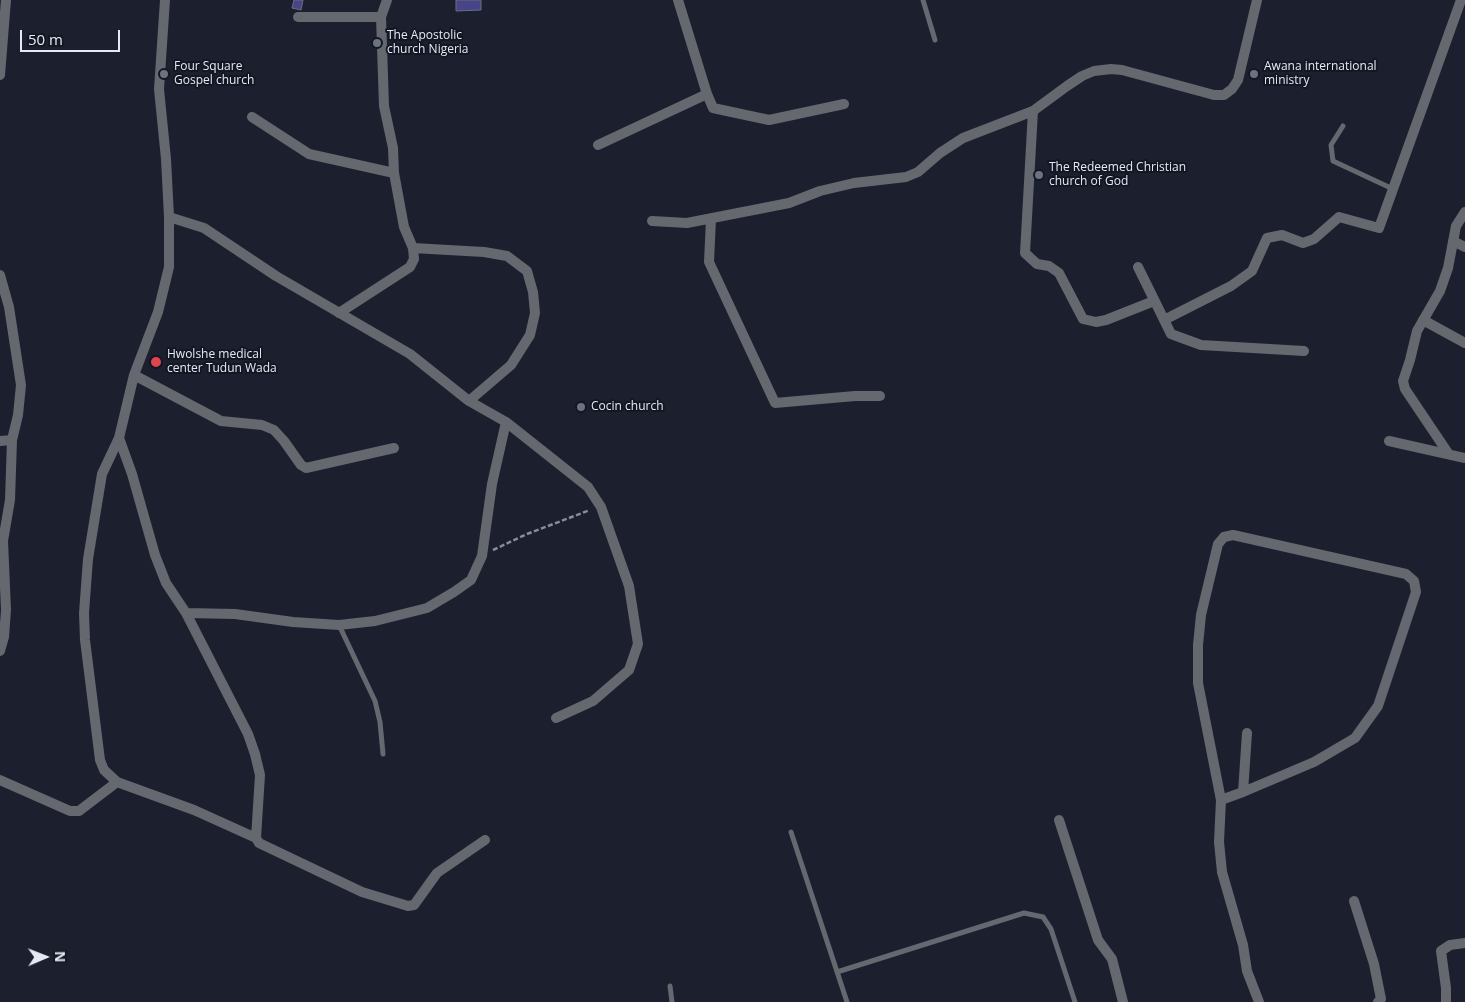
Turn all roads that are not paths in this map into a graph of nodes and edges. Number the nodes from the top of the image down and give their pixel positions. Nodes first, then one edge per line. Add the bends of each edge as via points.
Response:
1 (6, 0) edge
2 (165, 0) edge
3 (387, 0) edge
4 (678, 0) edge
5 (923, 0) edge
6 (1257, 0) edge
7 (1461, 0) edge
8 (298, 17) dead end
9 (381, 17) junction
10 (936, 40) dead end
11 (0, 75) edge
12 (706, 94) junction
13 (844, 104) dead end
14 (1033, 111) junction
15 (252, 117) dead end
16 (1343, 126) dead end
17 (598, 145) dead end
18 (394, 174) junction
19 (1393, 189) junction
20 (1465, 212) edge
21 (169, 217) junction
22 (711, 219) junction
23 (652, 221) dead end
24 (1453, 241) junction
25 (1465, 247) edge
26 (413, 248) junction
27 (1138, 267) dead end
28 (0, 275) edge
29 (1154, 301) junction
30 (339, 313) junction
31 (1164, 320) junction
32 (1423, 320) junction
33 (1465, 343) edge
34 (1304, 351) dead end
35 (134, 375) junction
36 (880, 396) dead end
37 (469, 401) junction
38 (506, 422) junction
39 (119, 438) junction
40 (12, 440) junction
41 (0, 441) edge
42 (1389, 441) dead end
43 (394, 448) dead end
44 (1448, 454) junction
45 (1465, 458) edge
46 (186, 613) junction
47 (338, 625) junction
48 (0, 651) edge
49 (556, 718) dead end
50 (1247, 733) dead end
51 (383, 754) dead end
52 (0, 780) edge
53 (117, 782) junction
54 (1243, 792) junction
55 (1221, 800) junction
56 (1059, 820) dead end
57 (791, 832) dead end
58 (256, 838) junction
59 (485, 840) dead end
60 (1354, 901) dead end
61 (1465, 943) edge
62 (837, 972) junction
63 (670, 986) dead end
64 (672, 1002) edge
65 (847, 1002) edge
66 (1075, 1002) edge
67 (1123, 1002) edge
68 (1259, 1002) edge
69 (1378, 1002) edge
70 (1446, 1002) edge

1 - 11 street
2 - 21 street via 159,89
3 - 9 street
4 - 12 street
5 - 10 lane
6 - 14 street via 1238,80 1224,95 1111,69 1082,76
7 - 19 street
8 - 9 street
9 - 18 street via 384,106 393,148
12 - 13 street via 713,108 769,120
12 - 17 street
14 - 22 street via 963,138 906,178 854,183
14 - 29 street via 1026,253 1037,264 1049,266 1059,273 1083,319 1106,320
15 - 18 street via 309,154
16 - 19 lane via 1331,145 1333,161
18 - 26 street via 404,227
19 - 31 street via 1379,228 1339,217 1314,239 1303,242 1282,235 1267,238 1252,271 1231,286
20 - 24 street via 1456,226
21 - 30 street via 204,228
21 - 35 street via 169,267 158,312
22 - 23 street via 687,223
22 - 36 street via 710,262 775,403
24 - 25 street
24 - 32 street via 1440,291
26 - 30 street via 414,259 410,267
26 - 37 street via 507,256 527,271 535,313 530,335 512,365
27 - 29 street
28 - 40 street via 9,306 21,385
29 - 31 street
30 - 37 street via 410,354
31 - 34 street via 1171,334 1201,345
32 - 33 street
32 - 44 street via 1403,381
35 - 39 street
35 - 43 street via 221,421 274,430 306,468
37 - 38 street
38 - 47 street via 492,484 482,556 470,580 426,608 374,621
38 - 49 street via 588,487 601,507 629,586 638,644 629,670 593,701
39 - 46 street via 155,555 166,583
39 - 53 street via 102,474 88,559 84,613 100,760 104,770
40 - 41 street
40 - 48 street via 10,500 3,541 6,610
42 - 44 street
44 - 45 street
46 - 47 street via 235,614
46 - 58 street via 248,734 255,754 260,775
47 - 51 lane via 375,701
50 - 54 street
52 - 53 street via 70,811 79,811
53 - 58 street via 194,810
54 - 55 street
54 - 55 street via 1314,762 1355,738 1378,706 1416,592 1414,581 1406,574 1233,535 1224,537 1218,544 1201,615 1198,683
55 - 68 street via 1218,842 1222,872 1243,944 1247,970
56 - 67 street via 1098,940 1112,959
57 - 62 lane
58 - 59 street via 259,843 362,892 408,906 414,905 437,873
60 - 69 street via 1374,964 1381,999
61 - 70 street via 1450,945 1442,951
62 - 65 lane
62 - 66 lane via 1024,913 1043,917 1051,929
63 - 64 lane

